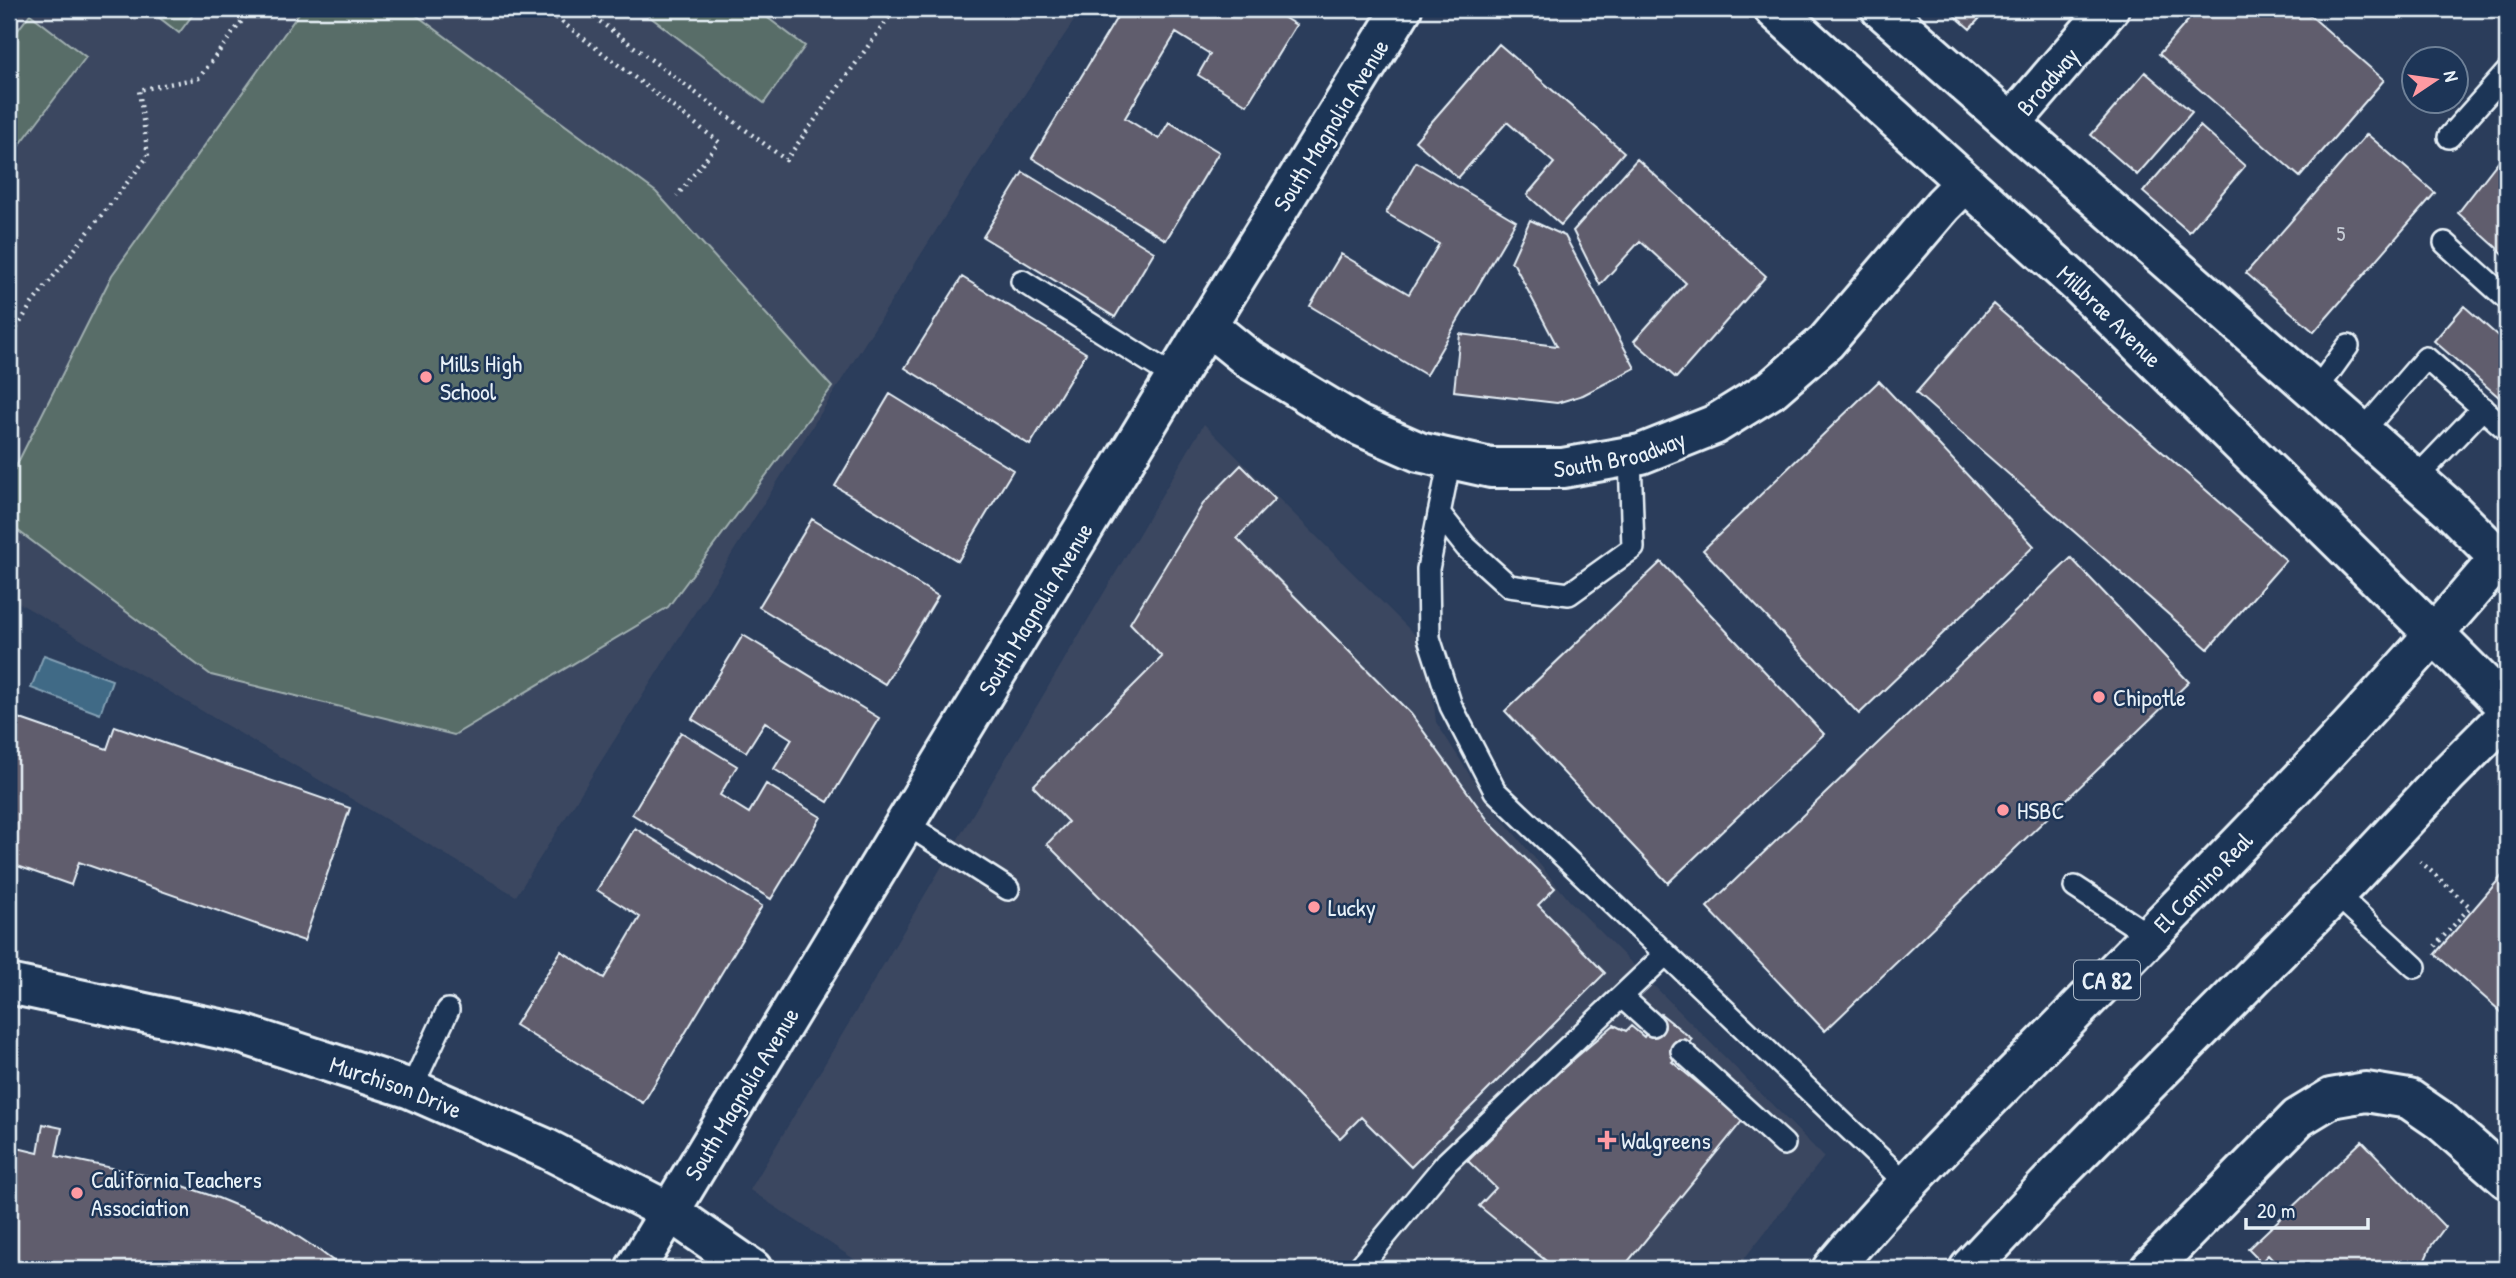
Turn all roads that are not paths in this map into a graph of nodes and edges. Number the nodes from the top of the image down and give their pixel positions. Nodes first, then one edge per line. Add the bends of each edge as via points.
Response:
1 (1402, 9) edge
2 (1774, 9) edge
3 (1881, 9) edge
4 (2109, 9) edge
5 (2507, 72) edge
6 (2012, 122) junction
7 (2449, 136) dead end
8 (1965, 183) junction
9 (2445, 243) dead end
10 (1022, 281) dead end
11 (2507, 299) edge
12 (1207, 326) junction
13 (2348, 346) dead end
14 (1176, 378) junction
15 (2315, 392) junction
16 (2483, 408) junction
17 (2507, 430) edge
18 (2361, 433) junction
19 (1630, 456) junction
20 (1450, 459) junction
21 (2415, 480) junction
22 (1439, 513) junction
23 (2505, 558) edge
24 (2434, 634) junction
25 (2507, 707) edge
26 (2507, 715) edge
27 (905, 823) junction
28 (2075, 887) dead end
29 (1008, 889) dead end
30 (2335, 893) junction
31 (2150, 936) junction
32 (1666, 954) junction
33 (2415, 967) dead end
34 (9, 984) edge
35 (1622, 997) junction
36 (448, 1010) dead end
37 (1653, 1025) dead end
38 (1682, 1051) dead end
39 (411, 1089) junction
40 (1784, 1144) dead end
41 (2507, 1179) edge
42 (1908, 1185) junction
43 (670, 1212) junction
44 (2167, 1264) edge
45 (635, 1269) edge
46 (752, 1269) edge
47 (1358, 1269) edge
48 (1832, 1269) edge
49 (1969, 1269) edge

1 - 12 street, South Magnolia Avenue
2 - 8 street, Millbrae Avenue
3 - 6 street
4 - 6 street, Broadway
5 - 7 lane
6 - 15 street
8 - 19 street, South Broadway via 1826,342 1772,389 1714,425
8 - 24 street, Millbrae Avenue via 2081,287
9 - 11 lane
10 - 14 lane
12 - 14 street, South Magnolia Avenue
12 - 20 street, South Broadway via 1249,359 1360,426 1419,452
13 - 15 lane
14 - 27 street, South Magnolia Avenue
15 - 18 street
16 - 17 lane
16 - 18 lane via 2426,358
16 - 21 lane
18 - 21 street
19 - 20 street, South Broadway via 1563,468 1490,468
19 - 22 lane via 1633,548 1569,594 1509,586 1466,547
20 - 22 lane
21 - 23 street
22 - 32 lane via 1428,569 1429,638 1457,718 1495,791
23 - 24 street, El Camino Real / CA 82
24 - 25 street, Millbrae Avenue
24 - 31 street, El Camino Real / CA 82
26 - 30 street
27 - 29 lane
27 - 43 street, South Magnolia Avenue
28 - 31 lane
30 - 33 lane
30 - 49 street
31 - 42 street, El Camino Real / CA 82
32 - 35 lane
32 - 42 lane
34 - 39 street, Murchison Drive via 239,1033
35 - 37 lane
35 - 47 lane via 1447,1162
36 - 39 lane
38 - 40 lane
39 - 43 street, Murchison Drive via 547,1149
41 - 44 street via 2409,1099 2367,1092 2331,1098 2298,1118
42 - 48 street, El Camino Real / CA 82
43 - 45 street, South Magnolia Avenue
43 - 46 street, Murchison Drive

